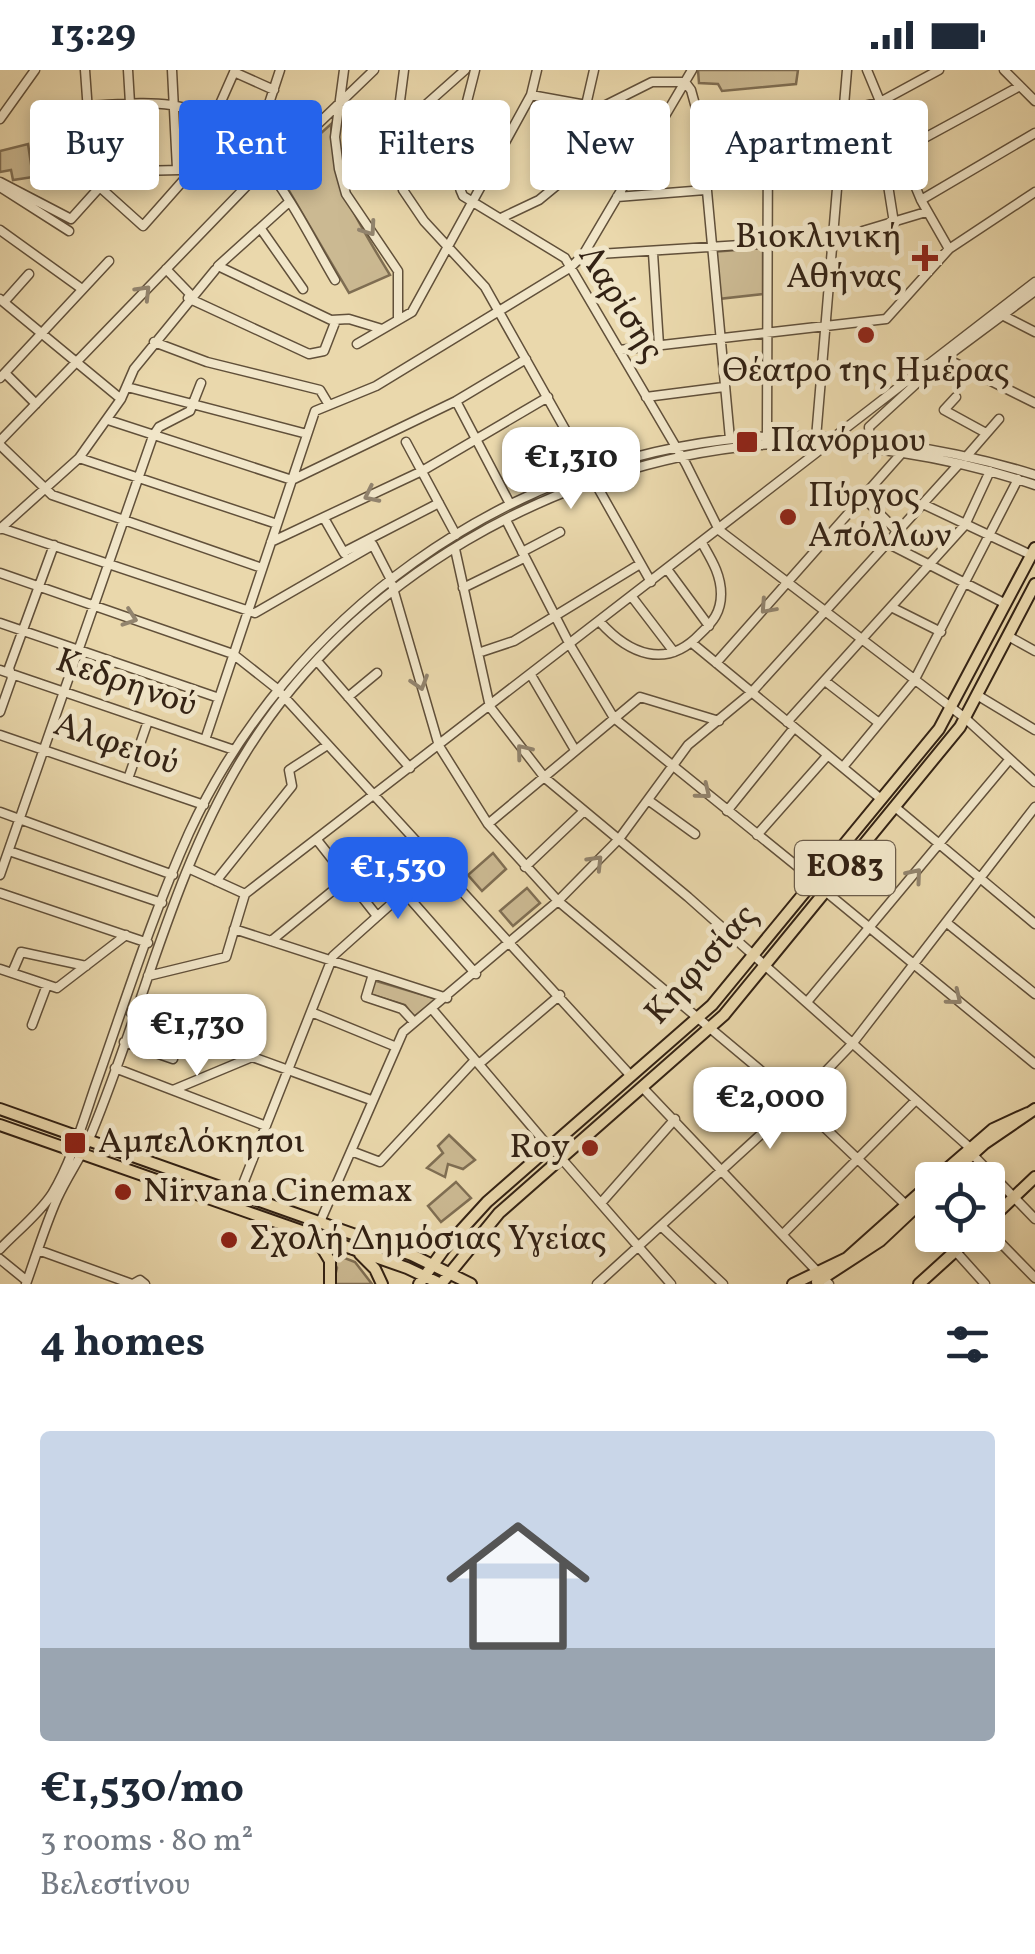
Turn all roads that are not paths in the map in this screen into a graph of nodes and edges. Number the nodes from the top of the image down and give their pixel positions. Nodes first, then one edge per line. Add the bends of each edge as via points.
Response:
1 (36, 70) edge
2 (85, 70) edge
3 (128, 70) edge
4 (172, 70) edge
5 (280, 70) edge
6 (344, 70) edge
7 (374, 70) edge
8 (404, 70) edge
9 (465, 70) edge
10 (475, 70) edge
11 (537, 70) edge
12 (594, 70) edge
13 (692, 70) edge
14 (847, 70) edge
15 (867, 70) edge
16 (939, 70) edge
17 (1004, 70) edge
18 (234, 71) edge
19 (685, 82) junction
20 (1020, 86) junction
21 (274, 90) junction
22 (530, 96) junction
23 (85, 100) edge
24 (130, 100) edge
25 (221, 100) edge
26 (271, 100) edge
27 (399, 100) edge
28 (431, 100) edge
29 (555, 100) edge
30 (587, 100) edge
31 (616, 100) edge
32 (694, 100) edge
33 (844, 100) edge
34 (879, 100) edge
35 (884, 100) edge
36 (1035, 101) edge
37 (159, 105) edge
38 (174, 105) junction
39 (179, 107) edge
40 (670, 108) edge
41 (338, 110) junction
42 (2, 113) edge
43 (322, 123) edge
44 (1035, 133) edge
45 (928, 137) edge
46 (159, 169) edge
47 (177, 169) joint
48 (0, 184) edge
49 (179, 185) edge
50 (97, 190) edge
51 (99, 190) edge
52 (246, 190) edge
53 (280, 190) edge
54 (403, 190) edge
55 (551, 190) edge
56 (621, 190) edge
57 (705, 190) joint
58 (769, 190) edge
59 (839, 190) edge
60 (888, 190) edge
61 (916, 190) edge
62 (1035, 192) edge
63 (617, 197) junction
64 (920, 200) junction
65 (470, 201) junction
66 (289, 202) junction
67 (926, 212) junction
68 (501, 218) junction
69 (894, 223) junction
70 (261, 229) junction
71 (0, 230) edge
72 (69, 231) dead end
73 (836, 239) junction
74 (770, 244) junction
75 (448, 245) junction
76 (709, 248) junction
77 (949, 248) junction
78 (654, 253) junction
79 (583, 255) junction
80 (109, 261) dead end
81 (571, 267) junction
82 (217, 268) junction
83 (166, 269) junction
84 (29, 274) dead end
85 (336, 280) dead end
86 (1035, 282) edge
87 (82, 289) junction
88 (304, 289) dead end
89 (1035, 291) edge
90 (190, 297) junction
91 (2, 301) edge
92 (499, 312) junction
93 (1002, 315) junction
94 (398, 319) junction
95 (336, 320) junction
96 (827, 326) junction
97 (382, 329) junction
98 (1035, 332) edge
99 (42, 333) junction
100 (768, 333) junction
101 (718, 338) junction
102 (154, 342) junction
103 (358, 344) dead end
104 (660, 345) junction
105 (619, 350) junction
106 (945, 358) junction
107 (526, 359) junction
108 (76, 362) junction
109 (2, 375) edge
110 (201, 383) dead end
111 (128, 387) junction
112 (724, 387) junction
113 (646, 396) junction
114 (548, 397) junction
115 (956, 397) dead end
116 (121, 399) junction
117 (456, 401) junction
118 (1035, 402) edge
119 (36, 404) junction
120 (194, 405) junction
121 (329, 405) junction
122 (999, 419) dead end
123 (108, 420) junction
124 (986, 433) junction
125 (307, 434) junction
126 (152, 436) junction
127 (767, 436) junction
128 (816, 438) junction
129 (476, 439) junction
130 (730, 439) junction
131 (406, 442) dead end
132 (0, 443) edge
133 (829, 443) junction
134 (786, 444) junction
135 (870, 444) junction
136 (676, 448) junction
137 (900, 455) junction
138 (966, 457) junction
139 (79, 458) junction
140 (682, 458) junction
141 (958, 465) junction
142 (422, 471) junction
143 (990, 471) junction
144 (793, 472) junction
145 (1035, 475) edge
146 (594, 476) junction
147 (138, 477) junction
148 (1018, 479) junction
149 (292, 480) junction
150 (1035, 485) edge
151 (45, 490) junction
152 (865, 499) junction
153 (439, 503) junction
154 (510, 504) junction
155 (922, 504) junction
156 (324, 518) junction
157 (123, 520) junction
158 (506, 520) junction
159 (277, 524) junction
160 (965, 525) junction
161 (1, 528) edge
162 (718, 530) junction
163 (897, 530) junction
164 (560, 532) dead end
165 (456, 536) junction
166 (991, 537) junction
167 (271, 542) junction
168 (702, 542) junction
169 (887, 542) junction
170 (54, 545) junction
171 (454, 549) junction
172 (1033, 552) edge
173 (345, 555) junction
174 (523, 555) junction
175 (108, 563) junction
176 (640, 564) junction
177 (929, 564) junction
178 (262, 568) junction
179 (667, 569) junction
180 (0, 573) edge
181 (390, 578) junction
182 (651, 582) junction
183 (966, 583) junction
184 (788, 584) junction
185 (38, 586) junction
186 (463, 588) junction
187 (392, 590) junction
188 (1033, 592) edge
189 (632, 597) junction
190 (1006, 604) junction
191 (94, 605) junction
192 (891, 607) junction
193 (248, 610) junction
194 (824, 612) junction
195 (555, 615) junction
196 (600, 622) junction
197 (0, 623) edge
198 (709, 626) junction
199 (21, 630) junction
200 (941, 632) junction
201 (1008, 636) junction
202 (861, 640) junction
203 (692, 642) junction
204 (570, 644) junction
205 (78, 650) junction
206 (678, 651) junction
207 (1035, 652) edge
208 (478, 653) junction
209 (234, 654) junction
210 (317, 662) junction
211 (716, 663) junction
212 (4, 672) edge
213 (377, 673) dead end
214 (531, 675) junction
215 (825, 681) junction
216 (914, 682) junction
217 (276, 688) junction
218 (64, 693) junction
219 (751, 693) junction
220 (977, 695) junction
221 (286, 697) junction
222 (348, 697) junction
223 (219, 698) junction
224 (490, 707) junction
225 (952, 708) junction
226 (0, 712) edge
227 (614, 718) junction
228 (965, 718) junction
229 (148, 721) junction
230 (719, 721) junction
231 (879, 722) junction
232 (791, 725) junction
233 (1035, 730) edge
234 (0, 735) edge
235 (205, 740) junction
236 (326, 746) junction
237 (439, 746) junction
238 (44, 750) junction
239 (234, 750) junction
240 (574, 750) junction
241 (827, 756) junction
242 (1009, 760) junction
243 (672, 766) junction
244 (843, 767) junction
245 (410, 768) junction
246 (545, 778) junction
247 (128, 779) junction
248 (1035, 782) edge
249 (373, 797) junction
250 (881, 799) junction
251 (648, 800) junction
252 (203, 804) junction
253 (895, 807) junction
254 (1035, 807) edge
255 (213, 808) junction
256 (727, 810) junction
257 (0, 812) edge
258 (583, 812) junction
259 (20, 819) junction
260 (488, 824) junction
261 (695, 834) dead end
262 (757, 835) junction
263 (619, 839) junction
264 (316, 840) junction
265 (940, 846) junction
266 (8, 851) junction
267 (437, 863) junction
268 (526, 867) junction
269 (188, 868) junction
270 (0, 875) edge
271 (173, 875) junction
272 (347, 879) junction
273 (981, 879) junction
274 (814, 880) junction
275 (216, 881) junction
276 (404, 892) junction
277 (825, 892) junction
278 (0, 893) edge
279 (245, 894) junction
280 (558, 901) junction
281 (162, 903) junction
282 (377, 916) junction
283 (947, 923) junction
284 (1035, 924) edge
285 (234, 928) junction
286 (870, 929) junction
287 (126, 935) junction
288 (271, 940) junction
289 (511, 942) junction
290 (148, 943) junction
291 (752, 954) junction
292 (331, 960) junction
293 (764, 965) junction
294 (914, 965) junction
295 (86, 966) junction
296 (4, 972) edge
297 (137, 972) junction
298 (372, 974) junction
299 (476, 974) junction
300 (148, 976) junction
301 (52, 986) junction
302 (1035, 994) edge
303 (560, 995) junction
304 (446, 998) junction
305 (806, 1002) junction
306 (432, 1009) junction
307 (122, 1010) junction
308 (311, 1012) junction
309 (134, 1014) junction
310 (699, 1019) junction
311 (414, 1022) junction
312 (32, 1025) dead end
313 (711, 1029) junction
314 (124, 1042) junction
315 (852, 1044) junction
316 (394, 1046) junction
317 (252, 1057) junction
318 (173, 1060) dead end
319 (477, 1062) junction
320 (1035, 1064) edge
321 (115, 1068) junction
322 (288, 1070) junction
323 (632, 1076) junction
324 (643, 1088) junction
325 (173, 1090) junction
326 (790, 1095) junction
327 (803, 1095) junction
328 (372, 1100) junction
329 (916, 1100) junction
330 (797, 1106) junction
331 (0, 1110) edge
332 (1033, 1114) edge
333 (675, 1119) junction
334 (0, 1125) edge
335 (266, 1126) junction
336 (1006, 1128) junction
337 (82, 1138) junction
338 (549, 1147) junction
339 (351, 1151) junction
340 (76, 1152) junction
341 (973, 1153) junction
342 (561, 1158) junction
343 (856, 1159) junction
344 (960, 1162) edge
345 (965, 1162) edge
346 (968, 1162) edge
347 (722, 1170) junction
348 (1035, 1177) edge
349 (238, 1194) junction
350 (1014, 1197) junction
351 (915, 1198) edge
352 (602, 1203) junction
353 (907, 1206) junction
354 (1005, 1206) edge
355 (915, 1208) edge
356 (915, 1217) edge
357 (1035, 1219) edge
358 (320, 1222) junction
359 (662, 1227) junction
360 (782, 1234) junction
361 (314, 1235) junction
362 (1005, 1247) edge
363 (350, 1248) junction
364 (640, 1248) junction
365 (0, 1249) edge
366 (38, 1250) junction
367 (954, 1252) edge
368 (956, 1252) edge
369 (0, 1259) edge
370 (434, 1263) junction
371 (1035, 1278) edge
372 (444, 1279) edge
373 (422, 1280) edge
374 (825, 1281) edge
375 (26, 1282) edge
376 (132, 1284) edge
377 (145, 1284) edge
378 (330, 1284) edge
379 (382, 1284) edge
380 (470, 1284) edge
381 (597, 1284) edge
382 (671, 1284) edge
383 (722, 1284) edge
384 (793, 1284) edge
385 (812, 1284) edge
386 (919, 1284) edge
387 (985, 1284) edge

1 - 42 street
2 - 23 street
3 - 24 street
4 - 38 street
5 - 21 street
6 - 41 street
7 - 41 street
8 - 27 street
9 - 28 street
10 - 65 street via 458,181
11 - 22 street
12 - 30 street
13 - 19 street
14 - 33 street
15 - 34 street
16 - 35 street
17 - 20 street
18 - 21 street
18 - 25 street
19 - 31 street via 652,82
19 - 32 street
19 - 40 street
20 - 36 street
20 - 45 street
21 - 26 street
22 - 29 street
22 - 65 street
37 - 38 street
38 - 39 street
38 - 47 street
41 - 43 street
41 -> 94 street via 336,154 346,194 396,266
44 - 64 street
46 - 47 street
48 - 50 street via 71,219
48 - 72 street
49 - 51 street via 143,226
52 - 83 street
53 - 66 street
54 - 75 street
55 - 68 street
56 - 63 street
57 - 63 street
57 - 76 street
58 - 74 street
59 - 73 street
60 - 69 street
61 - 64 street
62 - 77 street
63 - 79 street
64 - 67 street
65 - 68 street, Λαρίσης
65 - 75 street
66 - 70 street
66 - 85 street
67 - 69 street
67 - 77 street
68 - 81 street, Λαρίσης
69 - 73 street
70 - 82 street
70 - 88 street
71 - 87 street
73 - 74 street
73 - 96 street
74 - 76 street
74 - 100 street
75 - 92 street
75 - 94 street via 412,312
76 - 78 street
76 - 101 street
77 - 96 street via 886,319
78 - 79 street
78 - 104 street
79 - 81 street
80 - 87 street
81 - 92 street
81 - 105 street, Λαρίσης
82 - 90 street
82 - 95 street
83 - 90 street
108 -> 83 street
84 - 91 street
86 - 133 street
87 - 99 street
89 - 93 street
90 - 95 street via 309,354 324,350
90 - 102 street
91 - 99 street
92 - 107 street
92 - 121 street via 376,386
93 - 98 street
93 - 106 street
94 - 97 street
95 - 97 street
96 - 100 street
96 - 128 street
97 - 103 street
99 - 108 street
99 - 109 street
100 - 101 street
100 - 127 street
101 - 104 street
101 - 112 street
102 - 111 street
102 - 121 street via 320,390
104 - 105 street
105 - 113 street, Λαρίσης
106 - 118 street
106 - 135 street via 869,427
107 - 114 street
107 - 117 street
108 - 116 street
108 - 119 street
109 - 119 street
110 - 120 street
111 - 116 street
111 - 120 street
112 - 113 street
112 - 130 street
113 - 136 street, Λαρίσης
114 - 129 street
114 - 146 street
115 - 124 street via 944,410
116 - 123 street
117 - 129 street
117 - 149 street
119 - 132 street
120 - 125 street
120 - 126 street
121 - 125 street via 316,411
122 - 124 street
123 - 126 street
123 - 139 street
124 - 138 street
125 - 149 street
126 - 147 street
126 - 149 street
127 - 128 street
127 - 130 street
128 - 133 street
129 - 142 street
129 - 154 street
130 - 136 street
131 - 142 street
132 - 151 street
133 - 134 street
133 - 135 street
133 - 137 street
133 - 144 street
134 - 140 street
134 - 144 street via 797,456
135 - 138 street
136 - 140 street, Λαρίσης
136 - 146 street
137 - 141 street
137 - 152 street
138 - 145 street
139 - 147 street
139 - 151 street
140 - 146 street
140 - 162 street, Λαρίσης
141 - 143 street
141 - 155 street
142 - 153 street
142 -> 156 street
143 - 148 street
143 - 160 street
144 - 162 street
146 - 154 street
146 - 158 street
146 - 176 street
147 - 157 street
147 - 159 street
148 - 150 street
148 - 166 street
149 - 159 street
151 - 157 street
151 - 161 street
152 - 163 street
152 - 184 street
153 - 165 street
153 - 173 street
154 - 165 street
155 - 160 street
155 - 163 street
156 - 167 street
156 - 173 street
157 - 175 street
157 - 178 street
158 - 171 street
158 - 174 street
159 - 167 street
160 - 166 street
160 - 177 street
161 - 170 street
162 - 168 street
162 - 184 street, Λαρίσης
163 - 169 street
164 - 174 street
165 - 181 street
166 - 172 street
166 - 183 street
167 - 178 street
168 - 179 street
168 - 198 street via 722,592
169 - 177 street
169 - 194 street
170 - 175 street
170 - 185 street
171 - 186 street
171 - 187 street
172 - 190 main road, Κηφισίας / ΕΟ83
173 - 181 street via 372,545
173 - 193 street via 258,612
174 - 186 street
174 - 195 street
175 - 191 street
175 - 193 street
176 - 182 street
176 - 195 street
177 - 183 street
177 - 192 street
178 - 193 street
179 - 182 street
179 - 198 street
180 - 185 street
181 - 187 street
181 - 217 street
182 - 189 street
183 - 190 street
183 - 200 street
184 - 194 street, Λαρίσης
184 -> 211 street
185 - 191 street
185 - 199 street
186 - 208 street
187 - 210 street
187 -> 237 street
188 - 201 main road, Κηφισίας / ΕΟ83
189 - 196 street
189 - 206 street
190 - 225 main road, Κηφισίας / ΕΟ83
191 - 205 street
191 -> 209 street
192 - 200 street
192 - 202 street
193 - 209 street
194 - 202 street, Λαρίσης
194 - 219 street
195 - 204 street
195 - 208 street
196 - 204 street
196 - 206 street via 629,649 656,656
197 - 199 street
198 - 203 street
199 - 205 street
199 - 212 street
200 - 216 street
201 - 207 street
201 - 220 main road, Κηφισίας / ΕΟ83
202 - 215 street
202 - 216 street, Λαρίσης
203 - 206 street
203 - 211 street
204 - 214 street
204 - 227 street
205 - 218 street
205 - 223 street
208 - 224 street
209 - 217 street
209 - 223 street
210 - 221 street
210 - 222 street
211 - 219 street
212 - 218 street, Κεδρηνού
212 - 226 street via 12,678
213 - 222 street
214 - 224 street
214 - 240 street
215 - 231 street
215 - 232 street
216 - 225 street, Λαρίσης
216 - 231 street
217 - 221 street
217 - 239 street
218 - 229 street, Κεδρηνού
218 - 238 street
219 - 230 street
219 - 232 street
220 - 228 main road, Κηφισίας / ΕΟ83
220 - 233 street
221 - 236 street
221 - 255 street
222 - 245 street
223 - 235 street
224 - 237 street
246 -> 224 street
225 - 228 street, Λαρίσης
225 - 250 main road, Κηφισίας / ΕΟ83
227 - 230 street via 644,696
227 - 240 street
227 - 243 street
228 - 242 street, Λαρίσης
228 - 253 main road, Κηφισίας / ΕΟ83
229 - 235 street, Κεδρηνού
229 - 247 street
230 - 243 street
231 - 244 street
232 - 241 street
232 - 256 street
234 - 238 street, Αλφειού
235 - 239 street, Κεδρηνού
236 - 249 street
236 - 275 street via 289,770 292,786
237 - 245 street
237 - 260 street
238 - 247 street, Αλφειού
238 - 259 street
239 - 252 street
240 - 246 street
241 - 244 street
241 - 262 street
242 - 248 street, Λαρίσης
242 - 265 street
243 - 251 street
243 -> 256 street
244 - 250 street
245 - 249 street
246 - 258 street
246 - 260 street
247 - 252 street, Αλφειού
249 - 264 street
249 - 267 street
250 - 274 main road, Κηφισίας / ΕΟ83
251 - 261 street
251 - 263 street
252 - 255 street, Αλφειού
252 - 271 street
253 - 265 street
253 - 277 main road, Κηφισίας / ΕΟ83
254 - 273 street
255 - 269 street
256 - 262 street
257 - 259 street
258 - 263 street
258 - 268 street
259 - 266 street
259 - 271 street
260 - 268 street
262 - 274 street
280 -> 263 street
263 - 291 street
264 - 272 street
264 - 279 street
265 - 273 street
286 -> 265 street
266 - 270 street
266 - 281 street
267 - 276 street
267 - 289 street
268 - 280 street
269 - 275 street
269 - 300 street
271 - 281 street
272 - 282 street
272 - 288 street
273 - 283 street
273 - 284 street
274 - 291 main road, Κηφισίας / ΕΟ83
275 - 279 street
276 - 282 street
276 - 299 street
277 - 286 street
277 - 293 main road, Κηφισίας / ΕΟ83
278 - 287 street
279 - 285 street
280 - 289 street
280 - 310 street
281 - 290 street
282 - 292 street
283 - 294 street
283 - 302 street
285 - 288 street
285 - 300 street via 226,957
286 - 294 street
286 - 305 street
287 - 290 street
287 - 295 street
288 - 292 street
289 - 299 street
289 - 303 street
290 - 297 street
291 - 293 street
291 - 310 main road, Κηφισίας / ΕΟ83
292 - 298 street
292 - 308 street
293 - 305 street
293 - 313 main road, Κηφισίας / ΕΟ83
294 - 315 street
294 -> 320 street
295 - 296 street via 21,952
295 - 301 street
296 - 301 street
297 - 300 street
297 - 307 street
298 - 304 street
298 - 311 street via 366,997 402,1008
299 - 304 street
300 - 309 street
301 - 312 street
303 - 319 street
303 - 323 street
304 - 306 street
305 - 315 street
306 - 311 street
306 - 319 street
307 - 309 street
307 - 337 street
308 - 316 street
308 - 322 street
309 - 314 street
309 - 317 street
310 - 313 street
310 - 323 main road, Κηφισίας / ΕΟ83
311 - 316 street
313 - 324 main road, Κηφισίας / ΕΟ83
313 - 326 street
314 - 318 street
314 - 321 street
315 - 327 street
315 - 329 street
316 - 328 street
317 - 322 street
317 - 325 street
319 - 338 street
319 - 339 street via 380,1162
321 - 325 street
321 - 337 street
322 - 328 street
322 - 335 street
323 - 338 main road, Κηφισίας / ΕΟ83
324 - 333 street
324 - 342 main road, Κηφισίας / ΕΟ83
325 - 335 street
326 - 327 street
326 - 330 street
327 - 330 street
328 - 339 street
329 - 341 street
329 - 343 street
330 - 343 street
330 - 347 street
331 - 337 main road
332 - 336 main road
333 - 347 street
333 - 352 street
334 - 340 main road
335 - 349 street
336 - 341 main road
336 - 346 main road
337 - 340 street
337 - 349 main road
338 - 370 main road, Κηφισίας / ΕΟ83
339 - 358 street
340 - 361 main road
340 - 365 street via 52,1195
340 - 366 street
341 - 344 main road
341 - 345 main road
341 - 350 street
342 - 352 street
342 - 372 main road, Κηφισίας / ΕΟ83 via 499,1214
343 - 353 street
343 - 360 street
347 - 359 street
347 - 360 street
348 - 350 main road
349 - 358 main road
350 - 354 main road
350 - 357 street
351 - 353 main road
352 - 364 street
353 - 374 main road
355 - 374 main road
356 - 374 main road via 884,1245
358 - 370 main road
359 - 364 street
359 - 383 street
360 - 374 street
361 - 363 main road
361 - 378 main road via 330,1261
362 - 371 street
363 - 373 main road
363 - 379 main road
364 - 381 street
364 - 382 street
366 - 375 street
366 - 376 street
367 - 386 main road
368 - 387 street
369 - 375 street
370 - 372 main road
370 - 373 main road, Κηφισίας / ΕΟ83
372 - 373 main road
372 - 380 main road
374 - 384 main road
374 - 385 main road
376 - 377 street

